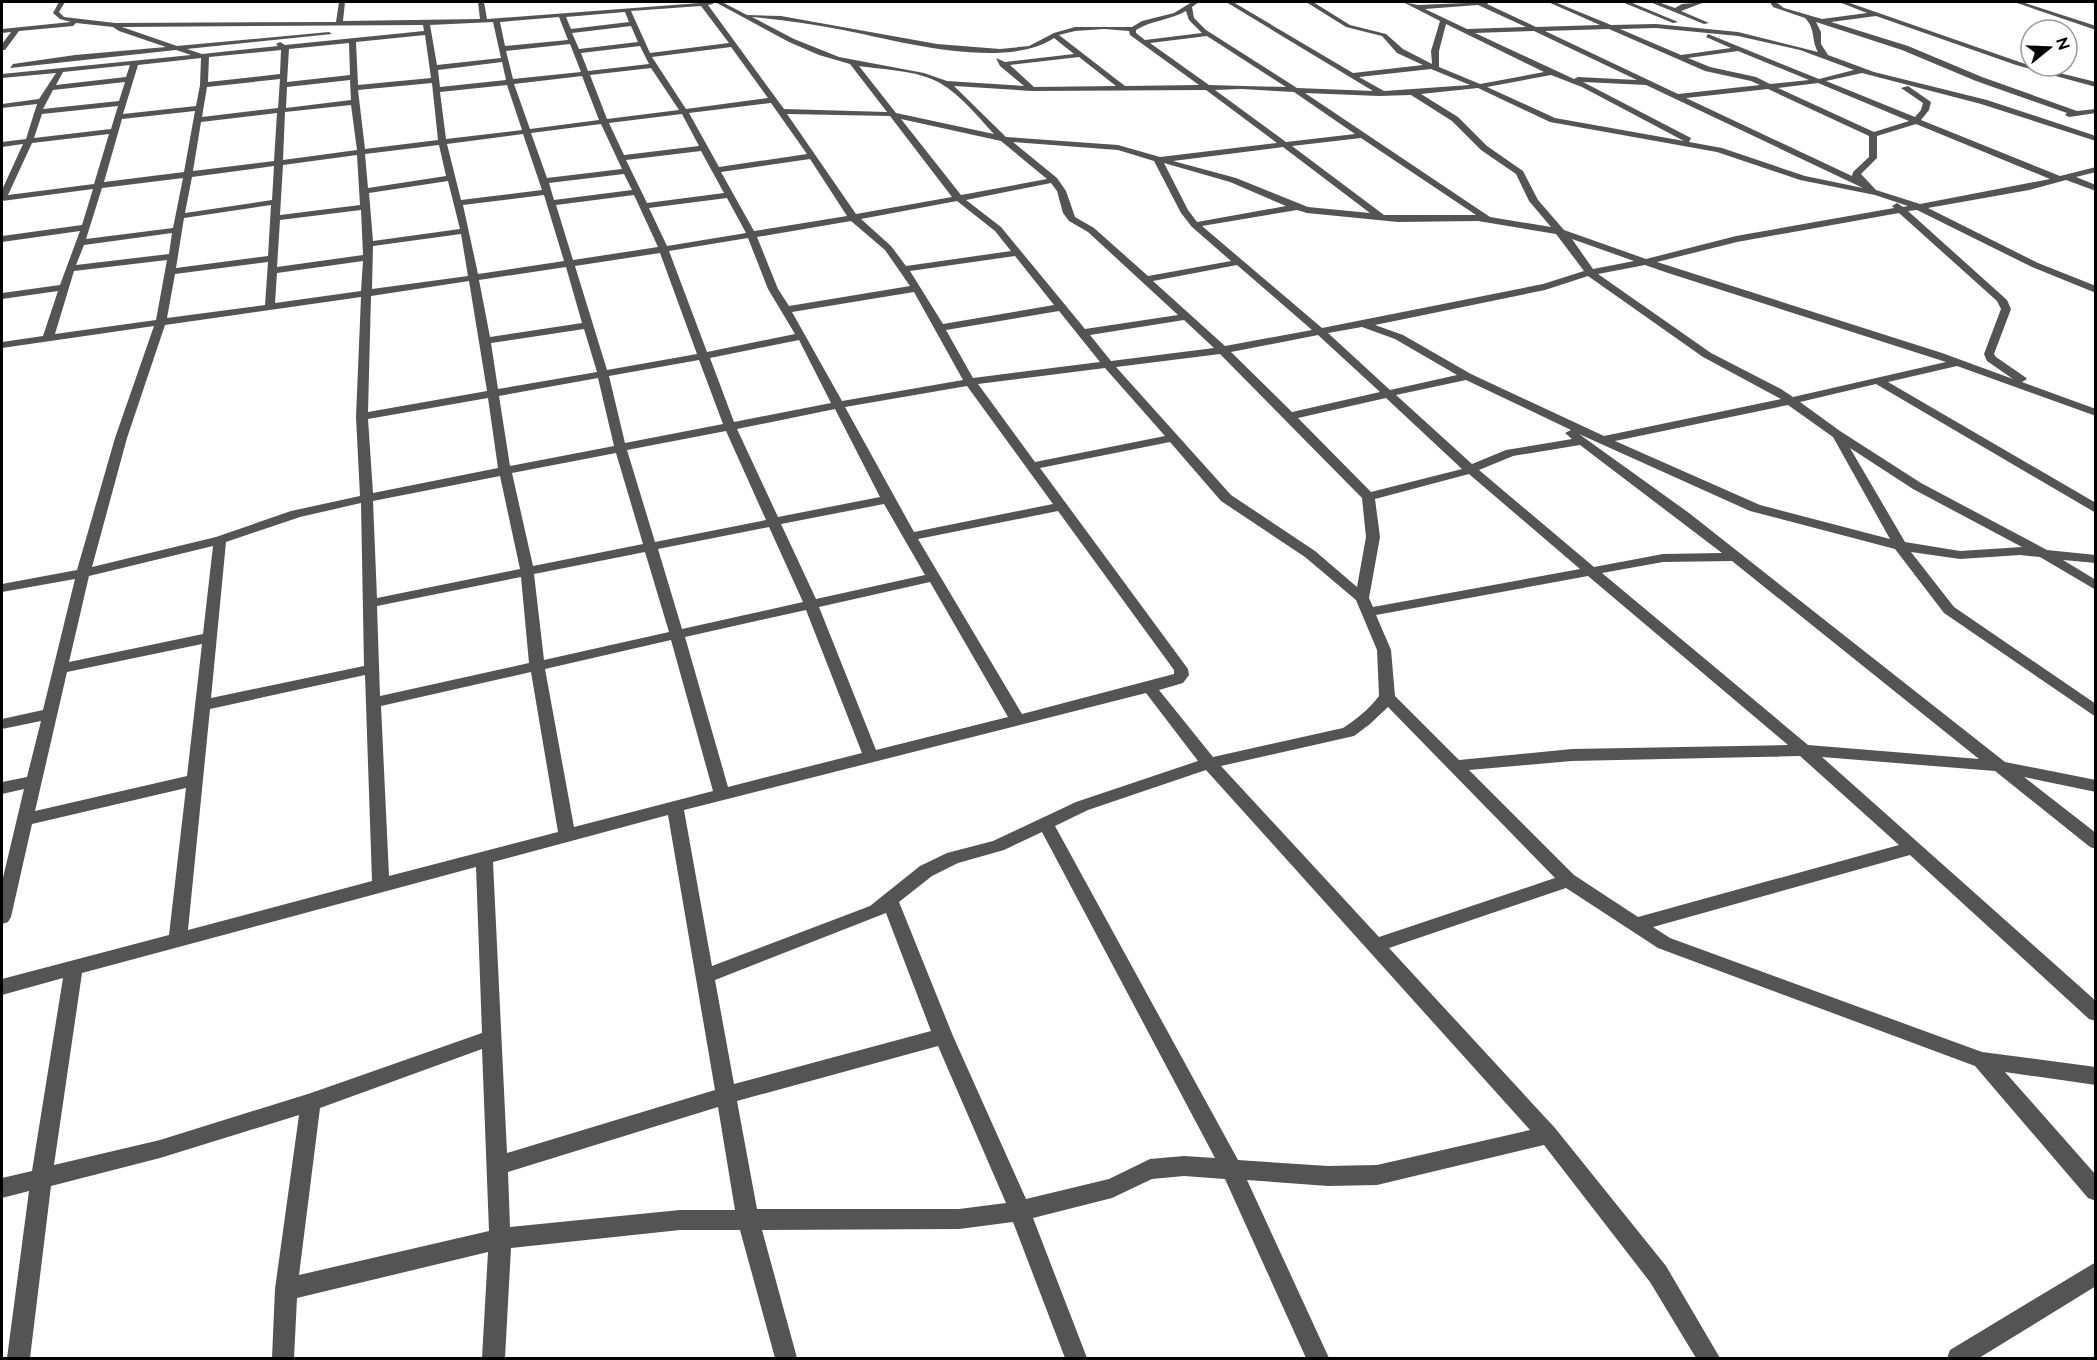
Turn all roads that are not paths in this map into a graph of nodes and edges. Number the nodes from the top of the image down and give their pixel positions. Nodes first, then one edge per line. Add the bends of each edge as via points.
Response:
1 (62, 2) edge
2 (342, 2) edge
3 (481, 2) edge
4 (708, 2) edge
5 (723, 2) edge
6 (1229, 2) edge
7 (1309, 2) edge
8 (1406, 2) edge
9 (1479, 2) edge
10 (1495, 2) edge
11 (1551, 2) edge
12 (1625, 2) edge
13 (1653, 2) edge
14 (1702, 2) edge
15 (1773, 2) edge
16 (1842, 2) edge
17 (2018, 2) edge
18 (1193, 4) edge
19 (1418, 8) junction
20 (627, 10) junction
21 (1675, 12) junction
22 (1878, 13) junction
23 (741, 14) junction
24 (562, 15) junction
25 (1804, 15) junction
26 (484, 21) junction
27 (496, 21) junction
28 (1444, 21) junction
29 (1821, 21) junction
30 (82, 23) junction
31 (339, 24) junction
32 (426, 24) junction
33 (632, 24) junction
34 (115, 25) junction
35 (211, 25) junction
36 (1608, 26) junction
37 (1686, 27) junction
38 (1133, 28) junction
39 (2096, 28) edge
40 (17, 29) junction
41 (1539, 30) junction
42 (2, 31) edge
43 (568, 31) junction
44 (1466, 31) junction
45 (428, 33) junction
46 (1208, 34) junction
47 (1054, 35) junction
48 (1756, 38) junction
49 (259, 39) junction
50 (352, 41) junction
51 (573, 42) junction
52 (1143, 42) junction
53 (642, 44) junction
54 (734, 45) junction
55 (2, 48) edge
56 (182, 48) junction
57 (1740, 48) junction
58 (285, 49) junction
59 (501, 49) junction
60 (987, 50) junction
61 (577, 51) junction
62 (649, 55) junction
63 (1081, 55) junction
64 (1824, 55) junction
65 (205, 57) junction
66 (1679, 57) junction
67 (504, 60) junction
68 (853, 63) junction
69 (134, 64) junction
70 (1003, 64) junction
71 (653, 66) junction
72 (1431, 67) junction
73 (434, 68) junction
74 (2, 69) edge
75 (61, 70) junction
76 (1862, 71) junction
77 (1552, 73) junction
78 (585, 74) junction
79 (1354, 75) junction
80 (1876, 75) junction
81 (2, 76) edge
82 (355, 77) junction
83 (129, 79) junction
84 (1569, 79) junction
85 (436, 80) junction
86 (282, 81) junction
87 (1819, 81) junction
88 (510, 83) junction
89 (944, 83) junction
90 (1651, 83) junction
91 (204, 85) junction
92 (1476, 85) junction
93 (2096, 85) edge
94 (1768, 86) junction
95 (1122, 87) junction
96 (1207, 87) junction
97 (50, 88) junction
98 (356, 88) junction
99 (1032, 89) junction
100 (437, 90) junction
101 (1299, 92) junction
102 (1414, 93) junction
103 (1383, 94) junction
104 (1679, 96) junction
105 (42, 101) junction
106 (355, 102) junction
107 (122, 103) junction
108 (778, 105) junction
109 (2, 106) edge
110 (200, 108) junction
111 (280, 111) junction
112 (684, 111) junction
113 (2096, 111) edge
114 (38, 112) junction
115 (890, 114) junction
116 (2077, 114) junction
117 (118, 117) junction
118 (198, 120) junction
119 (2037, 120) junction
120 (604, 121) junction
121 (1916, 121) junction
122 (2063, 130) junction
123 (525, 131) junction
124 (114, 132) junction
125 (1364, 135) junction
126 (1873, 135) junction
127 (1004, 139) junction
128 (2096, 139) edge
129 (28, 141) junction
130 (442, 142) junction
131 (2, 144) edge
132 (1283, 145) junction
133 (1702, 147) junction
134 (704, 148) junction
135 (2096, 148) edge
136 (361, 152) junction
137 (813, 156) junction
138 (622, 158) junction
139 (1158, 160) junction
140 (278, 162) junction
141 (2096, 168) edge
142 (716, 170) junction
143 (627, 171) junction
144 (189, 173) junction
145 (450, 178) junction
146 (2063, 178) junction
147 (1054, 180) junction
148 (1865, 185) junction
149 (97, 186) junction
150 (2096, 189) edge
151 (364, 191) junction
152 (548, 192) junction
153 (637, 192) junction
154 (1876, 193) junction
155 (728, 195) junction
156 (2, 198) edge
157 (958, 198) junction
158 (275, 202) junction
159 (458, 203) junction
160 (645, 206) junction
161 (364, 207) junction
162 (1296, 207) junction
163 (1920, 207) junction
164 (1903, 211) junction
165 (181, 216) junction
166 (853, 217) junction
167 (1381, 217) junction
168 (276, 218) junction
169 (1489, 219) junction
170 (1196, 225) junction
171 (86, 227) junction
172 (176, 230) junction
173 (465, 231) junction
174 (1558, 231) junction
175 (751, 234) junction
176 (2, 239) edge
177 (81, 243) junction
178 (368, 244) junction
179 (663, 248) junction
180 (1017, 253) junction
181 (172, 256) junction
182 (368, 257) junction
183 (274, 258) junction
184 (1239, 262) junction
185 (1648, 262) junction
186 (569, 263) junction
187 (70, 269) junction
188 (904, 269) junction
189 (273, 270) junction
190 (169, 272) junction
191 (1590, 273) junction
192 (474, 277) junction
193 (1145, 280) junction
194 (64, 287) junction
195 (917, 288) junction
196 (2096, 290) edge
197 (364, 294) junction
198 (2, 296) edge
199 (270, 308) junction
200 (1062, 308) junction
201 (785, 310) junction
202 (1186, 317) junction
203 (161, 322) junction
204 (1358, 324) junction
205 (587, 325) junction
206 (941, 328) junction
207 (1319, 331) junction
208 (1083, 333) junction
209 (801, 336) junction
210 (48, 338) junction
211 (485, 341) junction
212 (2, 345) edge
213 (1223, 350) junction
214 (703, 356) junction
215 (1959, 362) junction
216 (1109, 366) junction
217 (603, 374) junction
218 (1467, 376) junction
219 (1877, 380) junction
220 (970, 382) junction
221 (494, 393) junction
222 (1388, 394) junction
223 (2049, 397) junction
224 (1790, 400) junction
225 (838, 405) junction
226 (2096, 413) edge
227 (1548, 415) junction
228 (1290, 416) junction
229 (362, 417) junction
230 (2096, 424) edge
231 (730, 427) junction
232 (1836, 434) junction
233 (1173, 438) junction
234 (1601, 440) junction
235 (1582, 441) junction
236 (620, 447) junction
237 (1031, 466) junction
238 (1471, 470) junction
239 (505, 471) junction
240 (1368, 497) junction
241 (368, 498) junction
242 (888, 499) junction
243 (1060, 507) junction
244 (2096, 509) edge
245 (774, 521) junction
246 (910, 537) junction
247 (220, 540) junction
248 (1900, 546) junction
249 (649, 547) junction
250 (2041, 552) junction
251 (1733, 557) junction
252 (2096, 559) edge
253 (1590, 570) junction
254 (526, 571) junction
255 (83, 573) junction
256 (933, 577) junction
257 (2096, 586) edge
258 (2, 588) edge
259 (371, 603) junction
260 (811, 604) junction
261 (1366, 605) junction
262 (677, 635) junction
263 (208, 638) junction
264 (537, 667) junction
265 (60, 669) junction
266 (372, 669) junction
267 (1149, 687) junction
268 (1387, 697) junction
269 (372, 703) junction
270 (203, 705) junction
271 (2096, 712) edge
272 (51, 713) junction
273 (1017, 719) junction
274 (2, 724) edge
275 (1804, 750) junction
276 (871, 757) junction
277 (1209, 763) junction
278 (1456, 766) junction
279 (1997, 766) junction
280 (194, 780) junction
281 (34, 781) junction
282 (2096, 786) edge
283 (2, 788) edge
284 (722, 794) junction
285 (675, 807) junction
286 (24, 820) junction
287 (1046, 824) junction
288 (567, 835) junction
289 (2096, 843) edge
290 (1913, 848) junction
291 (484, 859) junction
292 (1568, 879) junction
293 (381, 886) junction
294 (890, 901) junction
295 (2, 917) edge
296 (1634, 925) junction
297 (178, 939) junction
298 (1375, 946) junction
299 (74, 968) junction
300 (706, 976) junction
301 (2, 987) edge
302 (2096, 1013) edge
303 (943, 1036) junction
304 (491, 1038) junction
305 (1982, 1060) junction
306 (2096, 1076) edge
307 (727, 1095) junction
308 (311, 1102) junction
309 (1548, 1135) junction
310 (497, 1166) junction
311 (1232, 1170) junction
312 (42, 1177) junction
313 (2, 1188) edge
314 (2096, 1191) edge
315 (1020, 1211) junction
316 (748, 1220) junction
317 (500, 1239) junction
318 (2096, 1273) edge
319 (286, 1289) junction
320 (18, 1359) edge
321 (283, 1359) edge
322 (494, 1359) edge
323 (786, 1359) edge
324 (1076, 1359) edge
325 (1318, 1359) edge
326 (1709, 1359) edge
327 (1958, 1359) edge

1 - 30 street via 56,13
2 - 31 street
3 - 26 street
4 - 5 street
4 - 20 street
4 - 23 street
4 - 54 street
6 - 79 street
7 - 72 street via 1348,26 1384,35 1400,51
8 - 19 street
9 - 10 street
9 - 19 street
9 - 41 street
11 - 36 street
12 - 37 street
13 - 21 street
14 - 21 street via 1682,6
15 - 25 street via 1778,8
16 - 22 street
17 - 39 street
18 - 38 street
18 - 46 street via 1191,19
19 - 28 street
20 - 24 street
20 - 33 street
21 - 48 street
22 - 29 street
22 - 93 street via 2019,63
23 - 60 street via 910,42
23 - 68 street via 801,45
24 - 27 street
24 - 43 street
25 - 29 street
25 - 64 street via 1818,28 1817,44
26 - 27 street
26 - 32 street
27 - 59 street
28 - 44 street
28 - 72 street via 1435,51 1436,65
29 - 116 street via 1925,55
30 - 34 street
30 - 40 street
31 - 32 street
31 - 35 street
32 - 45 street
32 - 49 street
33 - 43 street
33 - 53 street
34 - 35 street
34 - 56 street
35 - 49 street
36 - 37 street
36 - 41 street
36 - 66 street
37 - 48 street
37 - 57 street
38 - 47 street via 1084,28
38 - 52 street via 1132,34
40 - 42 street
40 - 55 street
41 - 44 street
41 - 90 street
43 - 51 street
44 - 77 street
45 - 50 street
45 - 73 street
46 - 52 street
46 - 101 street
47 - 60 street via 1027,48
47 - 63 street
48 - 64 street
49 - 56 street
49 - 58 street via 283,45
50 - 58 street
50 - 82 street
51 - 59 street
51 - 61 street
52 - 96 street
53 - 61 street
53 - 62 street
54 - 62 street
54 - 108 street
56 - 65 street
56 - 74 street via 52,59
57 - 66 street
57 - 87 street
58 - 65 street
58 - 86 street
59 - 67 street
60 - 70 street
61 - 78 street
62 - 71 street
63 - 70 street
63 - 95 street
64 - 76 street
65 - 69 street
65 - 91 street
66 - 94 street
67 - 73 street
67 - 88 street
68 - 89 street
68 - 115 street
69 - 75 street
69 - 83 street
70 - 99 street
71 - 78 street
71 - 112 street
72 - 79 street
72 - 92 street
73 - 85 street
75 - 81 street
75 - 97 street
76 - 80 street
76 - 87 street
77 - 84 street
77 - 92 street
78 - 88 street
78 - 120 street
79 - 103 street
80 - 119 street via 1984,102
80 - 121 street via 1927,102 1924,114
82 - 86 street
82 - 98 street
83 - 97 street
83 - 107 street
84 - 90 street
84 - 133 street
85 - 98 street
85 - 100 street
86 - 91 street
86 - 111 street
87 - 94 street
87 - 121 street
88 - 100 street
88 - 123 street
89 - 99 street
89 - 127 street
90 - 104 street
91 - 110 street
92 - 102 street
92 - 133 street via 1553,120
94 - 104 street
94 - 126 street
95 - 96 street
95 - 99 street
96 - 101 street
96 - 132 street
97 - 105 street
98 - 106 street
100 - 130 street
101 - 103 street
101 - 125 street
102 - 103 street
102 - 174 street via 1455,119 1484,148 1520,173 1534,201
104 - 148 street
105 - 109 street
105 - 114 street
106 - 111 street
106 - 136 street
107 - 114 street
107 - 117 street
108 - 112 street
108 - 115 street
108 - 137 street
110 - 117 street
110 - 118 street
111 - 118 street
111 - 140 street
112 - 120 street
112 - 134 street
113 - 116 street
114 - 129 street
115 - 127 street
115 - 157 street
116 - 119 street
117 - 124 street
118 - 144 street
119 - 122 street
120 - 123 street
120 - 138 street
121 - 126 street
121 - 146 street
122 - 128 street
122 - 135 street
123 - 130 street
123 - 152 street
124 - 129 street
124 - 149 street
125 - 132 street
125 - 169 street
126 - 148 street via 1873,158 1856,174
127 - 139 street via 1118,148
127 - 147 street
129 - 131 street
129 - 156 street
130 - 136 street
130 - 145 street
132 - 139 street
132 - 167 street
133 - 154 street via 1814,181
134 - 138 street
134 - 142 street
136 - 140 street
136 - 151 street
137 - 142 street
137 - 166 street
138 - 143 street
139 - 162 street via 1233,180
139 - 170 street via 1184,211
140 - 144 street
140 - 158 street
141 - 146 street
142 - 155 street
143 - 152 street
143 - 153 street
144 - 149 street
144 - 165 street
145 - 151 street
145 - 159 street
146 - 150 street
146 - 163 street
147 - 157 street
147 - 193 street via 1064,194 1073,222 1091,230
148 - 154 street
149 - 156 street
149 - 171 street
151 - 161 street
152 - 153 street
152 - 159 street
152 - 186 street
153 - 160 street
154 - 163 street
154 - 164 street
155 - 160 street
155 - 175 street
157 - 166 street
157 - 180 street via 998,229
158 - 165 street
158 - 168 street
159 - 173 street
160 - 179 street
161 - 168 street
161 - 178 street
162 - 167 street
162 - 170 street
163 - 164 street
163 - 196 street via 2035,265
164 - 185 street via 1736,239
164 - 223 street via 2002,300 2006,309 1989,354 1991,359
165 - 172 street
166 - 175 street
166 - 188 street via 888,248
167 - 169 street
168 - 183 street
169 - 174 street
170 - 184 street
171 - 176 street
171 - 177 street
172 - 177 street
172 - 181 street
173 - 178 street
173 - 192 street
174 - 185 street
174 - 191 street
175 - 179 street
175 - 201 street
177 - 187 street
178 - 182 street
179 - 186 street
179 - 214 street
180 - 188 street
180 - 200 street
181 - 187 street
181 - 190 street
182 - 189 street
182 - 197 street
183 - 189 street
183 - 190 street
184 - 193 street
184 - 207 street
185 - 191 street
185 - 215 street
186 - 192 street
186 - 205 street
187 - 194 street
188 - 195 street
189 - 199 street
190 - 203 street
191 - 204 street via 1545,287
191 - 224 street via 1707,355
192 - 197 street
192 - 211 street
193 - 202 street
194 - 198 street
194 - 210 street
195 - 201 street
195 - 206 street
197 - 199 street
197 - 229 street
199 - 203 street
200 - 206 street
200 - 208 street
201 - 209 street
202 - 208 street
202 - 213 street
203 - 210 street
203 - 255 street via 121,438
204 - 207 street
204 - 218 street via 1399,337
205 - 211 street
205 - 217 street
206 - 220 street
207 - 213 street
207 - 222 street
208 - 216 street
209 - 214 street
209 - 225 street
210 - 212 street
211 - 221 street
213 - 216 street
213 - 228 street
214 - 217 street
214 - 231 street
215 - 219 street
215 - 223 street
216 - 220 street
216 - 233 street
217 - 221 street
217 - 236 street
218 - 222 street
218 - 227 street
219 - 224 street
219 - 244 street
220 - 225 street
220 - 237 street
221 - 229 street
221 - 239 street
222 - 228 street
222 - 238 street
223 - 226 street
223 - 230 street
224 - 232 street
224 - 234 street
225 - 231 street
225 - 242 street
227 - 234 street
227 - 235 street
228 - 240 street
229 - 241 street
231 - 236 street
231 - 245 street
232 - 248 street
232 - 250 street via 1947,504
233 - 237 street
233 - 261 street via 1226,498 1310,554
234 - 248 street via 1755,508
235 - 238 street via 1499,456
235 - 251 street
236 - 239 street
236 - 249 street
237 - 243 street
238 - 240 street
238 - 253 street
239 - 241 street
239 - 254 street
240 - 261 street via 1373,537
241 - 247 street via 296,514
241 - 259 street
242 - 245 street
242 - 246 street
243 - 246 street
243 - 267 street via 1181,669 1178,680
245 - 249 street
245 - 260 street
246 - 256 street
247 - 255 street
247 - 263 street
248 - 250 street via 1960,555
248 - 271 street via 1949,610
249 - 254 street
249 - 262 street
250 - 252 street
250 - 257 street
251 - 253 street via 1663,558
251 - 279 street
253 - 261 street
253 - 275 street
254 - 259 street
254 - 264 street
255 - 258 street
255 - 265 street
256 - 260 street
256 - 273 street
259 - 266 street
260 - 262 street
260 - 276 street
261 - 268 street via 1384,650
262 - 264 street
262 - 284 street
263 - 265 street
263 - 270 street
264 - 269 street
264 - 288 street
265 - 272 street
266 - 269 street
266 - 270 street
267 - 273 street
267 - 277 street
268 - 277 street via 1365,722 1348,732
268 - 278 street
269 - 293 street
270 - 280 street
272 - 274 street
272 - 281 street
273 - 276 street
275 - 278 street via 1572,755
275 - 279 street
275 - 290 street
276 - 284 street
277 - 287 street via 1082,806
277 - 298 street
278 - 292 street
279 - 282 street
279 - 289 street
280 - 286 street
280 - 297 street
281 - 283 street
281 - 286 street
284 - 285 street
285 - 288 street
285 - 300 street
286 - 295 street
287 - 294 street via 998,846 940,863
287 - 311 street
288 - 291 street
290 - 296 street
290 - 302 street
291 - 293 street
291 - 304 street
292 - 296 street
292 - 298 street
293 - 297 street
294 - 300 street via 859,918
294 - 303 street
296 - 305 street via 1664,943
297 - 299 street
298 - 309 street
299 - 301 street
299 - 312 street
300 - 307 street
303 - 307 street
303 - 315 street
304 - 308 street
304 - 310 street
305 - 306 street
305 - 314 street
307 - 310 street
307 - 316 street
308 - 312 street via 160,1149
308 - 319 street
309 - 311 street via 1377,1175
309 - 326 street via 1658,1274
310 - 317 street
311 - 315 street via 1184,1166 1150,1169 1112,1188
311 - 325 street
312 - 313 street
312 - 320 street
315 - 316 street via 959,1219
315 - 324 street
316 - 317 street via 680,1220
316 - 323 street
317 - 319 street
317 - 322 street
318 - 327 street
319 - 321 street

